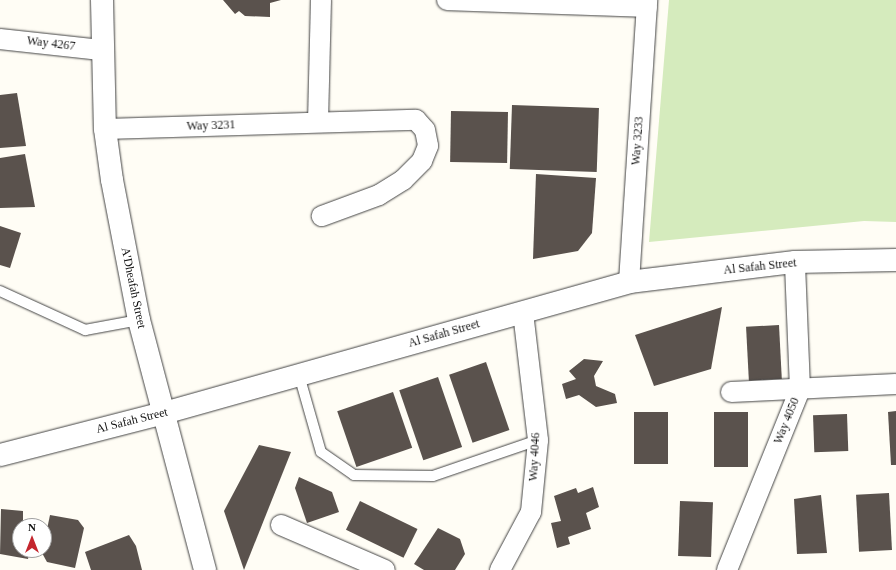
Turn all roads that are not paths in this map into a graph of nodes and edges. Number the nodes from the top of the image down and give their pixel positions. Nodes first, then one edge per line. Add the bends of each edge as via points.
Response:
1 (102, 0) edge
2 (321, 0) edge
3 (448, 0) edge
4 (647, 3) edge
5 (0, 38) edge
6 (102, 50) junction
7 (318, 122) junction
8 (105, 129) junction
9 (322, 216) dead end
10 (896, 260) edge
11 (795, 262) junction
12 (629, 282) junction
13 (0, 291) edge
14 (523, 312) junction
15 (139, 320) junction
16 (299, 375) junction
17 (896, 384) edge
18 (800, 389) junction
19 (731, 392) dead end
20 (164, 413) junction
21 (538, 440) junction
22 (0, 455) edge
23 (281, 525) dead end
24 (205, 570) edge
25 (385, 570) edge
26 (500, 570) edge
27 (727, 570) edge

1 - 6 street, A'Dheafah Street
2 - 7 street
3 - 4 street
4 - 12 street, Way 3233
5 - 6 street, Way 4267
6 - 8 street, A'Dheafah Street
7 - 8 street, Way 3231
7 - 9 street, Way 3231 via 416,120 425,130 426,138 422,161 403,180 379,195
8 - 15 street, A'Dheafah Street
10 - 11 street, Al Safah Street
11 - 12 street, Al Safah Street
11 - 18 street, Way 4050
12 - 14 street, Al Safah Street
13 - 15 lane via 85,330
14 - 16 street, Al Safah Street
14 - 21 street, Way 4046
15 - 20 street, A'Dheafah Street
16 - 20 street, Al Safah Street
16 - 21 lane via 321,452 354,475 434,476
17 - 18 street
18 - 19 street
18 - 27 street, Way 4050
20 - 22 street, Al Safah Street
20 - 24 street, A'Dheafah Street
21 - 26 street, Way 4046 via 531,512
23 - 25 street

